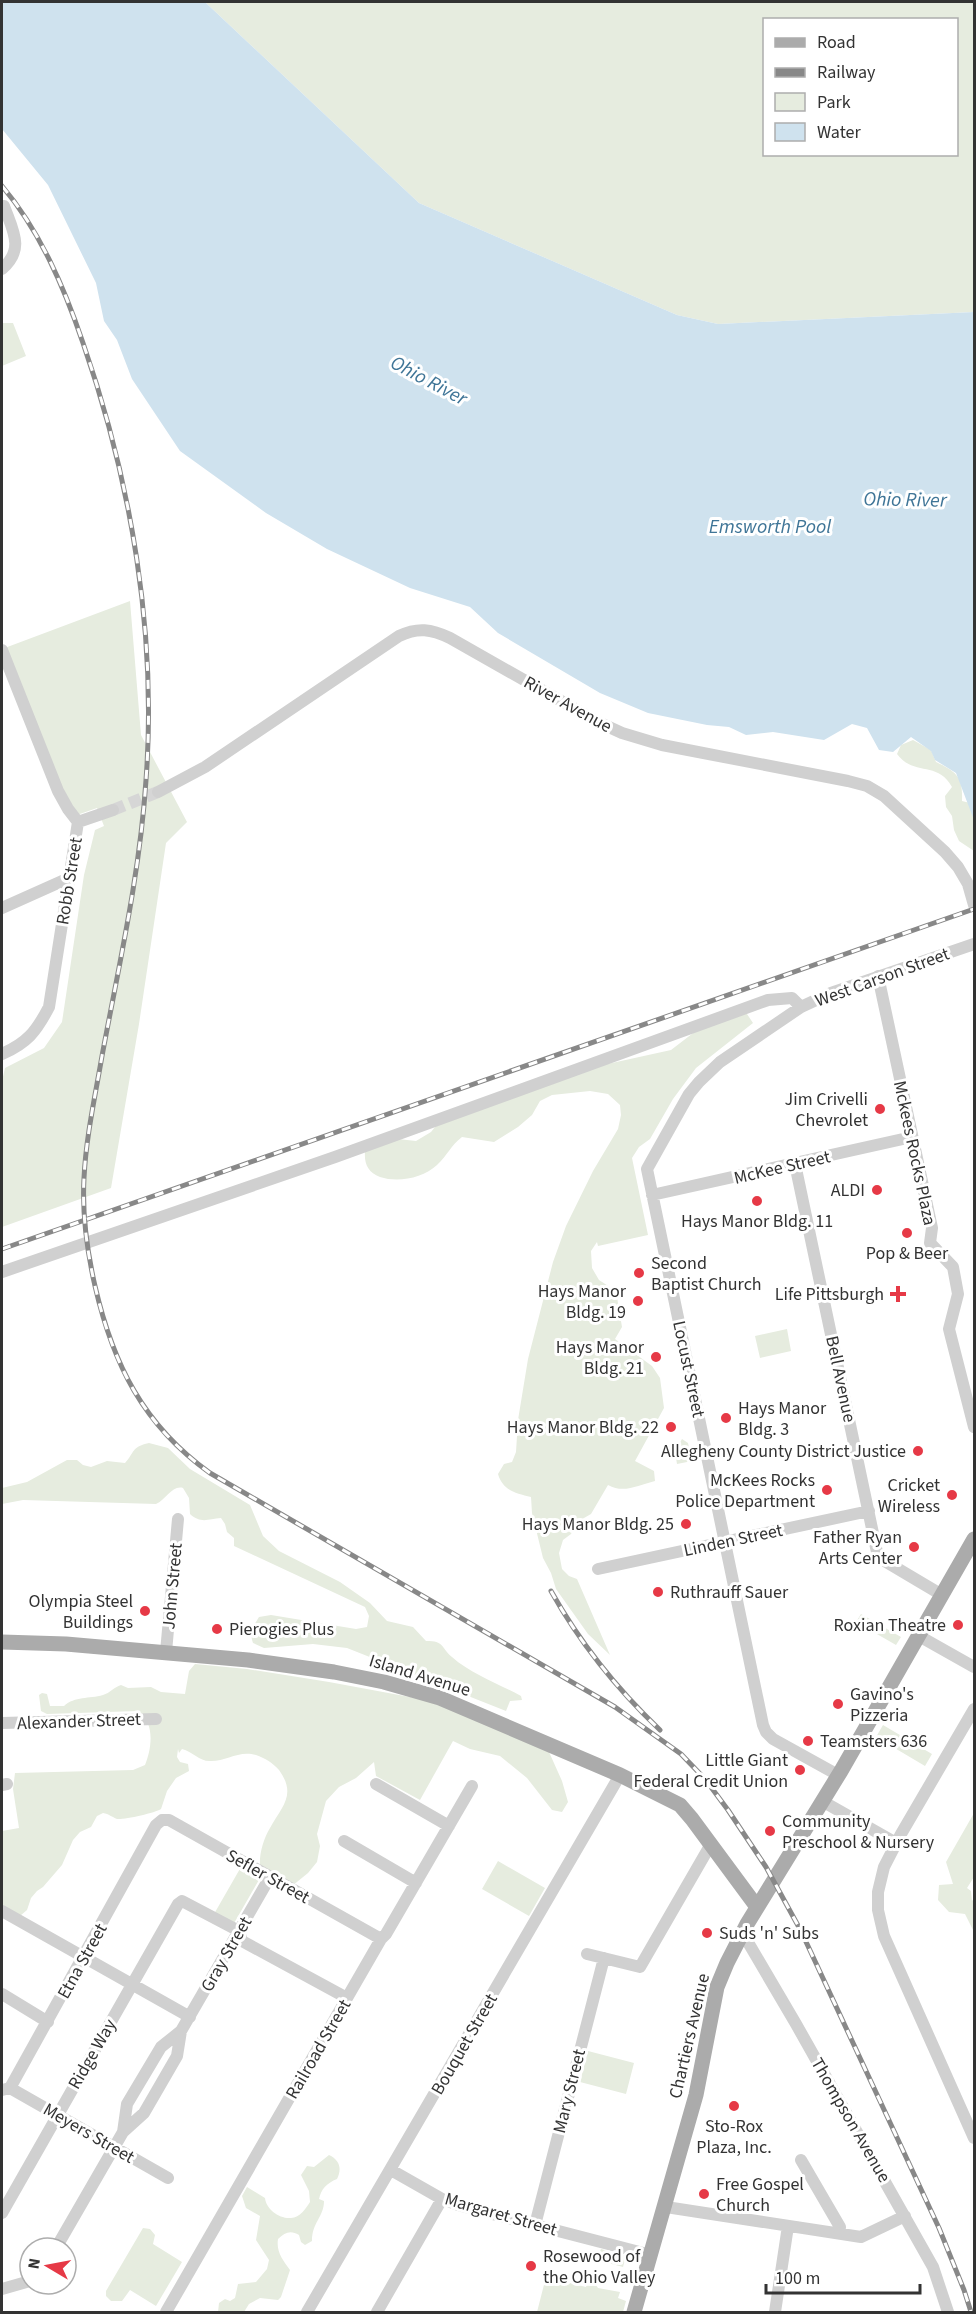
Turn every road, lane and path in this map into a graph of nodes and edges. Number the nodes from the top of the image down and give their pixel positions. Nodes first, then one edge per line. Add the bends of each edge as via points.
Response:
1 (4, 206) dead end
2 (2, 269) edge
3 (2, 650) edge
4 (158, 792) tunnel mouth
5 (113, 810) tunnel mouth
6 (78, 822) junction
7 (69, 878) junction
8 (975, 906) edge
9 (2, 908) edge
10 (975, 944) edge
11 (878, 976) junction
12 (801, 1007) junction
13 (2, 1054) edge
14 (912, 1137) junction
15 (795, 1164) junction
16 (647, 1169) joint
17 (652, 1196) junction
18 (2, 1272) edge
19 (975, 1427) edge
20 (869, 1511) junction
21 (178, 1519) dead end
22 (975, 1539) edge
23 (725, 1542) junction
24 (598, 1569) dead end
25 (942, 1595) junction
26 (919, 1636) junction
27 (2, 1642) edge
28 (166, 1652) junction
29 (975, 1667) edge
30 (975, 1709) edge
31 (156, 1719) dead end
32 (2, 1724) edge
33 (620, 1774) junction
34 (838, 1775) junction
35 (376, 1784) dead end
36 (472, 1786) dead end
37 (822, 1801) junction
38 (156, 1825) joint
39 (449, 1826) junction
40 (344, 1841) dead end
41 (711, 1844) junction
42 (896, 1844) junction
43 (270, 1877) junction
44 (416, 1883) junction
45 (757, 1907) junction
46 (2, 1911) edge
47 (742, 1932) junction
48 (240, 1936) junction
49 (381, 1940) junction
50 (587, 1954) dead end
51 (83, 1957) junction
52 (604, 1958) junction
53 (132, 1985) junction
54 (2, 1994) edge
55 (347, 1998) junction
56 (189, 2017) junction
57 (48, 2022) junction
58 (182, 2031) junction
59 (6, 2089) edge
60 (57, 2115) junction
61 (123, 2132) junction
62 (975, 2138) edge
63 (114, 2147) junction
64 (801, 2160) dead end
65 (391, 2170) junction
66 (168, 2178) dead end
67 (442, 2199) junction
68 (666, 2206) junction
69 (2, 2213) edge
70 (905, 2216) junction
71 (535, 2225) junction
72 (788, 2226) junction
73 (839, 2233) junction
74 (63, 2236) edge
75 (651, 2254) junction
76 (18, 2284) edge
77 (2, 2289) edge
78 (166, 2313) edge
79 (307, 2313) edge
80 (377, 2313) edge
81 (634, 2313) edge
82 (775, 2313) edge
83 (948, 2313) edge

1 - 2 street via 15,249
3 - 6 street, Robb Street via 58,791
4 - 8 street, River Avenue via 206,767 399,636 429,629 629,736 876,790 958,867
5 - 6 street
6 - 7 street, Robb Street
7 - 9 street
7 - 13 street, Robb Street via 49,1007 39,1026 20,1046
10 - 11 street, West Carson Street
11 - 12 street, West Carson Street
11 - 14 street, Mckees Rocks Plaza
12 - 16 street, West Carson Street via 720,1062 699,1082
12 - 18 street via 792,998 768,1000 335,1157
14 - 15 street, McKee Street
14 - 19 street, Mckees Rocks Plaza via 932,1228 930,1243 952,1267 958,1294 950,1329
15 - 17 street, McKee Street
15 - 20 street, Bell Avenue
16 - 17 street, Locust Street
17 - 23 street, Locust Street
20 - 23 street, Linden Street
20 - 25 street, Bell Avenue via 878,1557
21 - 28 street, John Street
22 - 25 main road, Chartiers Avenue
23 - 24 street, Linden Street
23 - 34 street, Locust Street via 766,1732
25 - 26 main road, Chartiers Avenue
26 - 29 street
26 - 34 main road, Chartiers Avenue
27 - 28 main road, Island Avenue
28 - 33 main road, Island Avenue via 270,1663 384,1682 440,1698
30 - 42 street
31 - 32 street, Alexander Street
33 - 41 main road, Island Avenue via 680,1805
33 - 65 street, Bouquet Street
34 - 37 main road, Chartiers Avenue
35 - 39 street
36 - 39 street, Railroad Street
37 - 42 street
37 - 45 main road, Chartiers Avenue
38 - 43 street, Sefler Street via 169,1820
38 - 51 street, Etna Street
39 - 44 street, Railroad Street
40 - 44 street
41 - 45 main road, Island Avenue
41 - 52 street via 640,1967
42 - 62 street via 878,1890 884,1936
43 - 48 street, Gray Street
43 - 49 street, Sefler Street
44 - 49 street, Railroad Street
45 - 47 main road, Chartiers Avenue
46 - 51 street
47 - 68 main road, Chartiers Avenue via 717,1987 696,2095
47 - 70 street, Thompson Avenue
48 - 53 street, Ridge Way via 182,1901
48 - 55 street
48 - 56 street, Gray Street
49 - 55 street, Railroad Street
50 - 52 street
51 - 53 street
51 - 57 street, Etna Street
52 - 71 street, Mary Street
53 - 56 street
53 - 60 street, Ridge Way
54 - 57 street
55 - 78 street, Railroad Street
56 - 58 street, Gray Street
57 - 59 street, Etna Street
58 - 61 street, Gray Street via 177,2056 144,2113
58 - 61 street, Gray Street via 161,2047 127,2104
59 - 60 street, Meyers Street
60 - 63 street, Meyers Street
60 - 69 street, Ridge Way
61 - 63 street, Gray Street
63 - 66 street, Meyers Street
63 - 74 street, Gray Street
64 - 73 street via 840,2227
65 - 67 street, Margaret Street
65 - 79 street, Bouquet Street
67 - 71 street, Margaret Street
67 - 80 street
68 - 72 street
68 - 75 main road, Chartiers Avenue
70 - 73 street via 861,2237
70 - 83 street, Thompson Avenue via 933,2267
71 - 75 street, Margaret Street
72 - 73 street
72 - 82 street
75 - 81 main road, Chartiers Avenue
76 - 77 street

